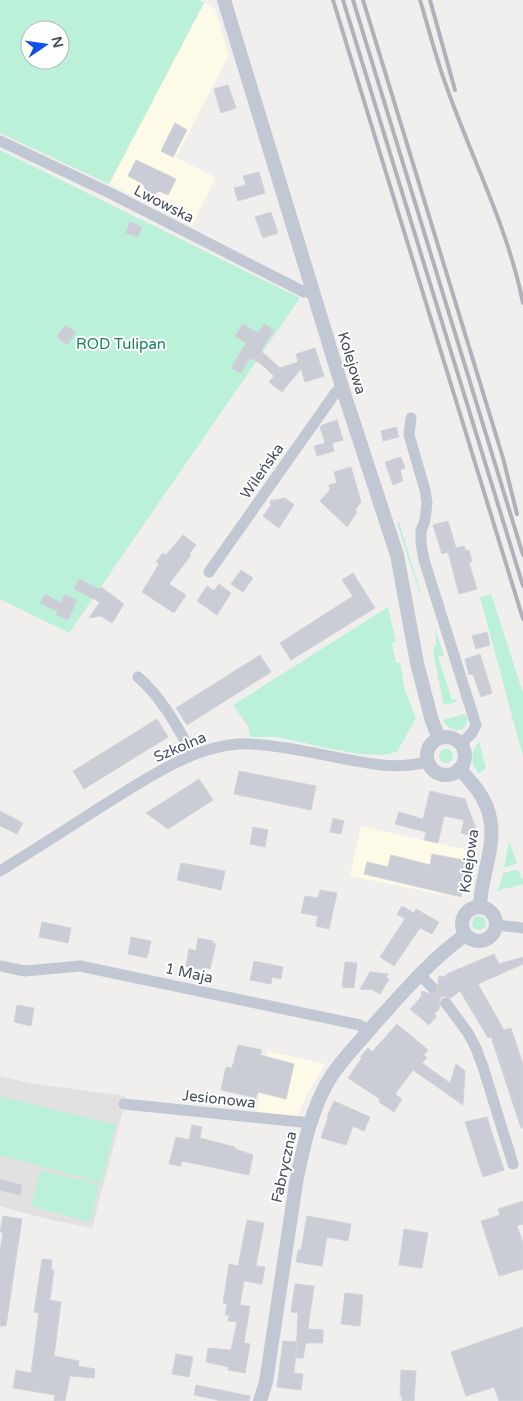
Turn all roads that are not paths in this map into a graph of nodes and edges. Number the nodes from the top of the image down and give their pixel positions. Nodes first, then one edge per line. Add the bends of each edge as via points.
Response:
1 (224, 0) edge
2 (0, 141) edge
3 (313, 292) junction
4 (342, 390) junction
5 (412, 418) dead end
6 (210, 572) dead end
7 (138, 676) dead end
8 (439, 738) junction
9 (461, 744) junction
10 (192, 755) junction
11 (428, 762) junction
12 (459, 769) junction
13 (0, 871) edge
14 (480, 907) junction
15 (496, 925) junction
16 (523, 928) edge
17 (465, 935) junction
18 (0, 966) edge
19 (419, 974) junction
20 (432, 987) tunnel mouth
21 (446, 1002) tunnel mouth
22 (369, 1031) junction
23 (124, 1104) dead end
24 (311, 1123) junction
25 (513, 1164) dead end
26 (260, 1401) edge

1 - 3 street, Kolejowa
2 - 3 street, Lwowska via 304,292
3 - 4 street, Kolejowa
4 - 6 street, Wileńska via 336,392
4 - 8 street, Kolejowa via 397,556 417,663
5 - 9 street via 409,435 427,503 421,531 424,560 476,725
7 - 10 street via 149,686
8 - 9 street via 451,738
8 - 11 street via 428,748
9 - 12 street via 465,757
10 - 11 street, Szkolna via 248,743 284,746 383,766
10 - 13 street, Szkolna via 154,774
11 - 12 street via 441,774 451,774
12 - 14 street, Kolejowa via 474,784 490,814 490,848
14 - 15 street via 492,913
14 - 17 street via 472,908 462,920
15 - 16 street
15 - 17 street via 488,939 472,940
17 - 19 street, Fabryczna
18 - 22 street, 1 Maja via 25,970 80,966 360,1025
19 - 20 street
19 - 22 street, Fabryczna
21 - 25 street via 476,1048
22 - 24 street, Fabryczna via 331,1076
23 - 24 street, Jesionowa
24 - 26 street, Fabryczna via 296,1183 266,1382

